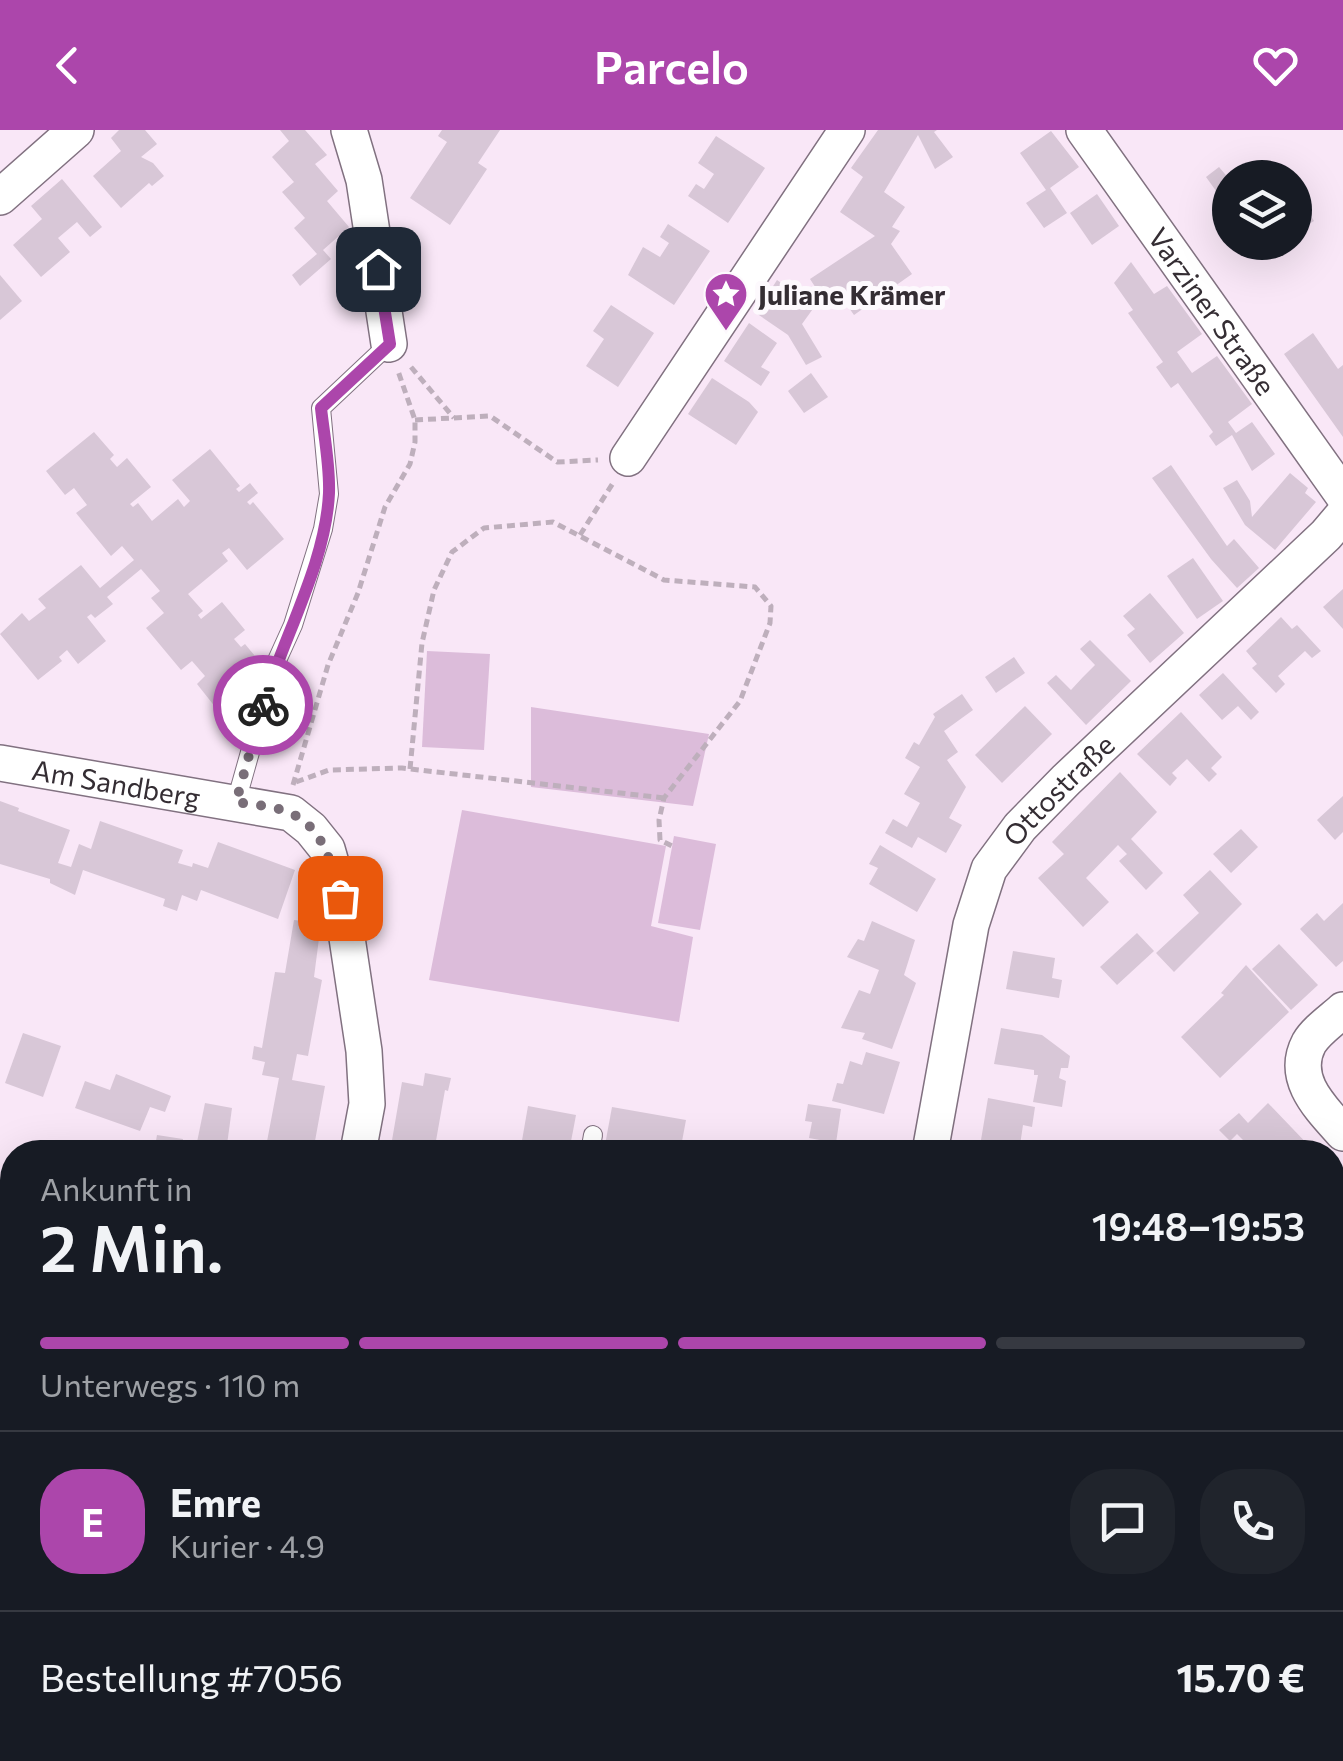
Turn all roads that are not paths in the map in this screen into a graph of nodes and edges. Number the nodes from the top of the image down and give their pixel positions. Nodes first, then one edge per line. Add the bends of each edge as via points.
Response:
1 (76, 130) edge
2 (349, 130) edge
3 (847, 130) edge
4 (1084, 130) edge
5 (0, 197) edge
6 (390, 344) joint
7 (628, 458) road end
8 (1343, 494) edge
9 (1337, 534) edge
10 (0, 763) edge
11 (236, 802) junction
12 (1343, 1010) edge
13 (1343, 1133) edge
14 (360, 1140) edge
15 (932, 1140) edge

1 - 5 street
2 - 6 street via 364,180
3 - 7 street
4 - 8 street, Varziner Straße
6 - 11 lane via 321,408 329,494 322,529
9 - 15 street, Ottostraße via 1066,780 989,869 971,926
10 - 11 street, Am Sandberg
11 - 14 street, Am Sandberg via 292,798 327,849 365,1068
12 - 13 street via 1310,1041 1302,1064 1310,1097

